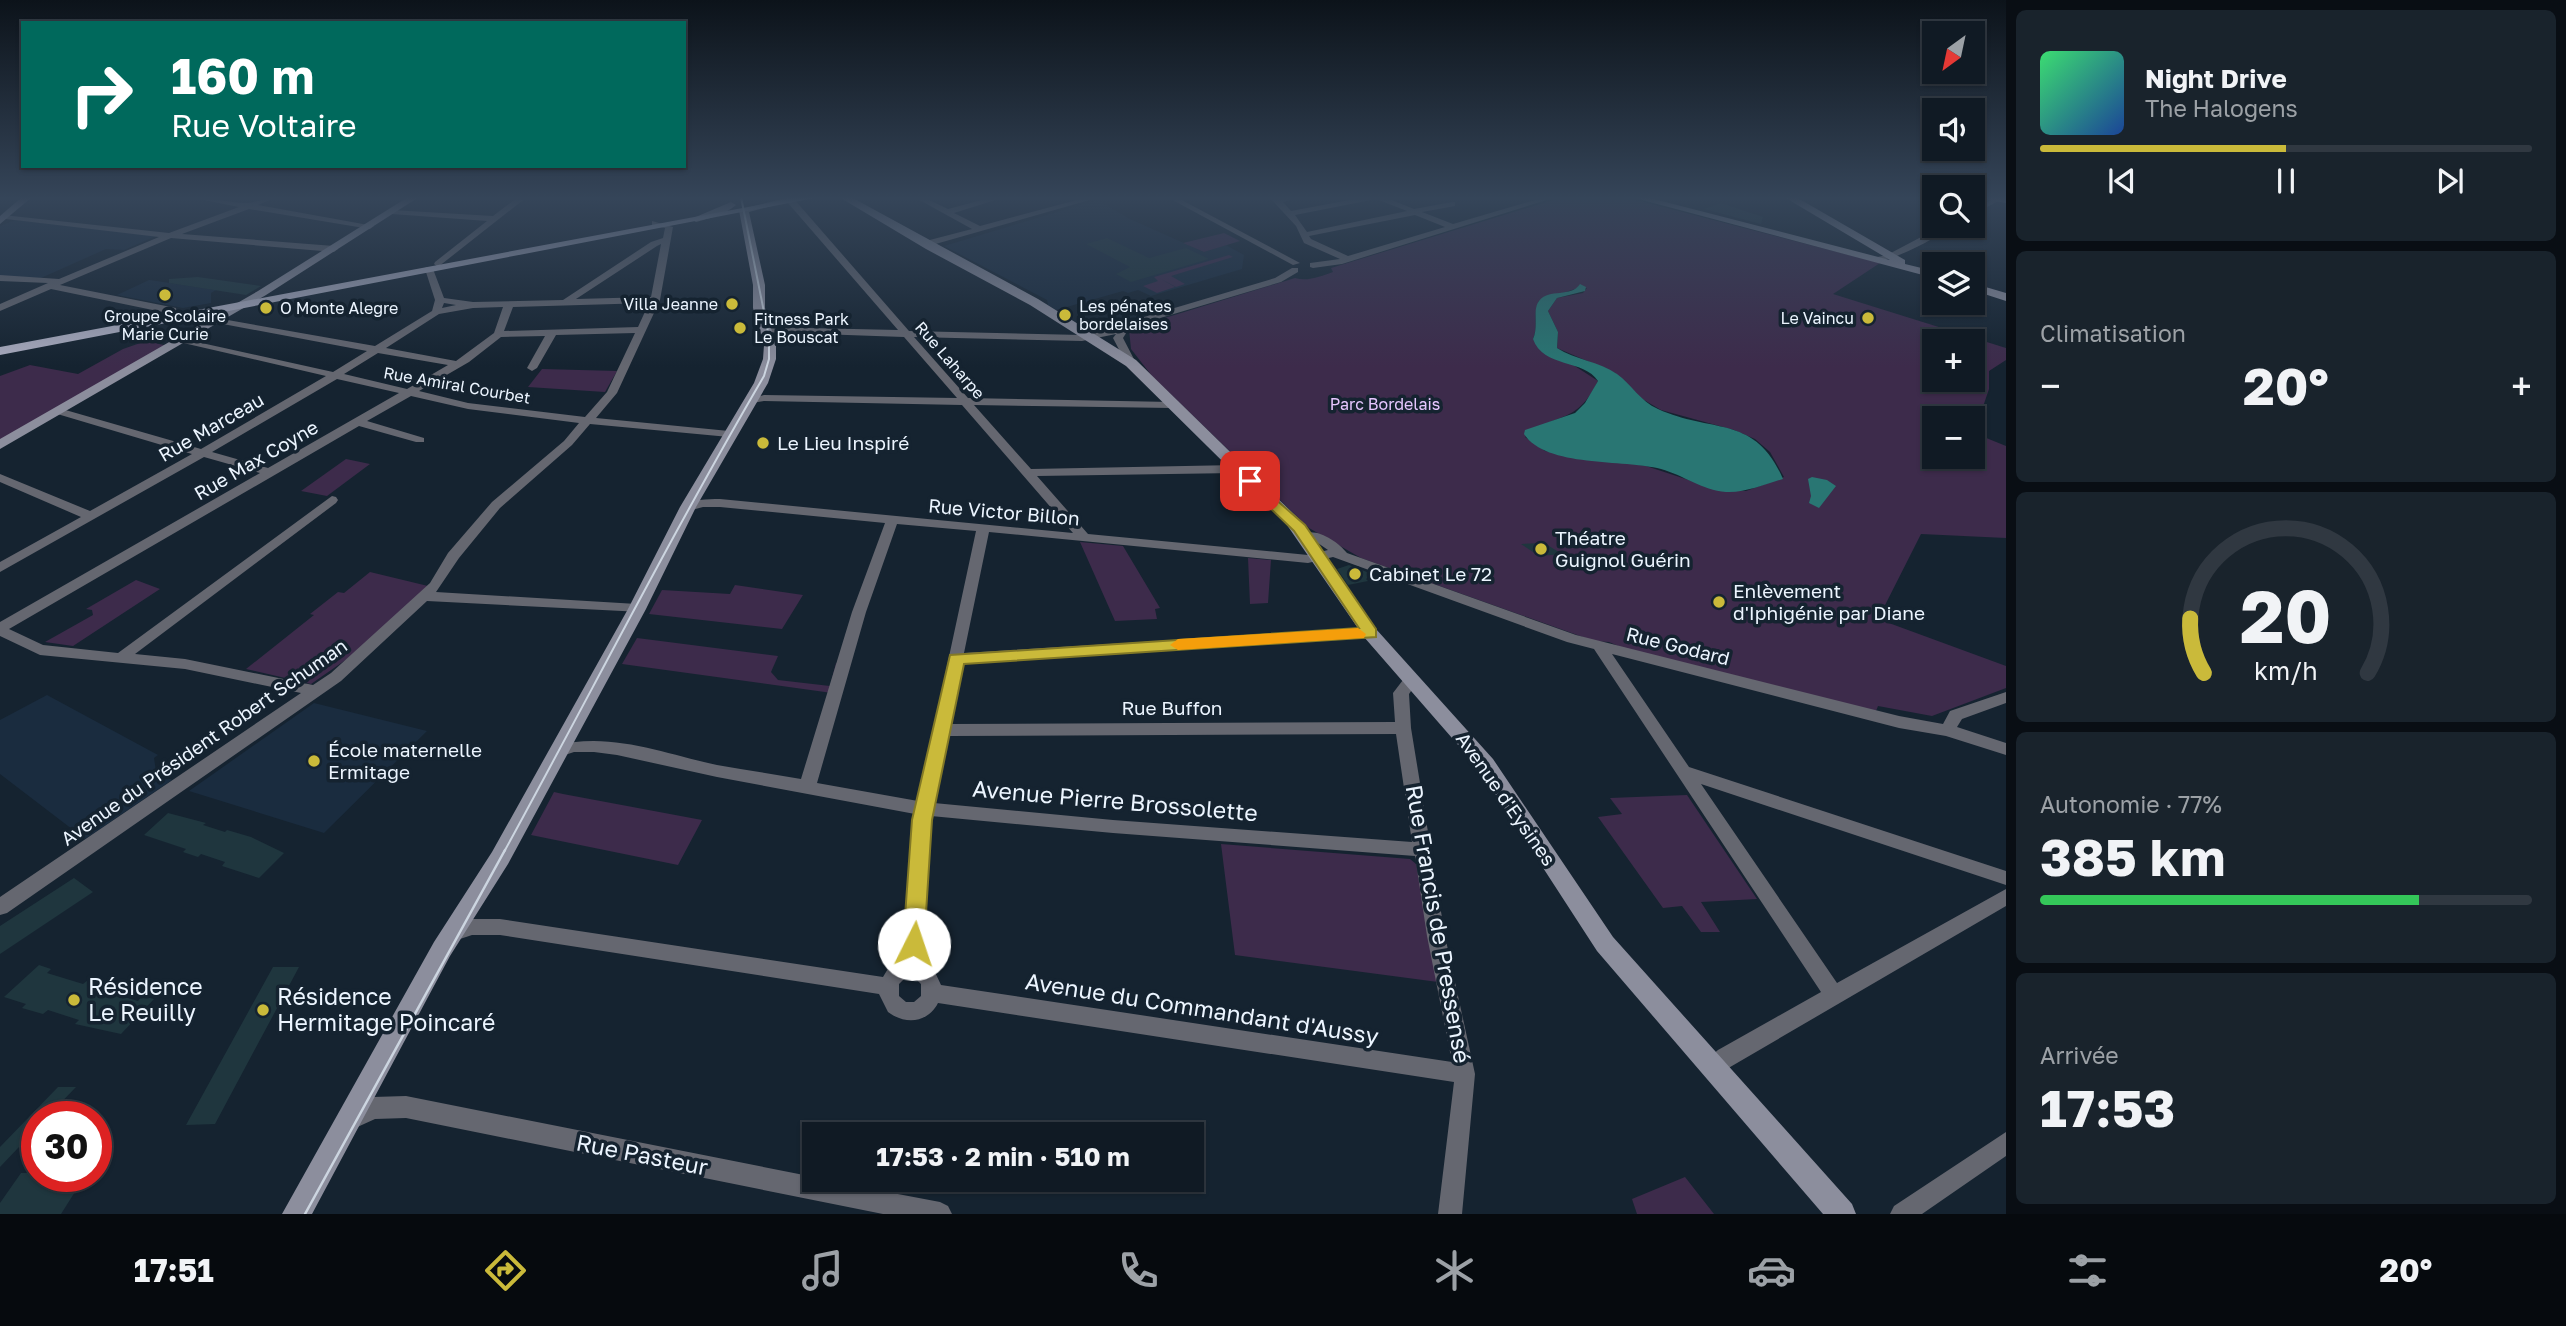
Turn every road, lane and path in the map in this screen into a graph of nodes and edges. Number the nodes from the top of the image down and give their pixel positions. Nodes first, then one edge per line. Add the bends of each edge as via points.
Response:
1 (126, 254) edge
2 (326, 254) edge
3 (450, 254) edge
4 (504, 254) edge
5 (639, 254) edge
6 (663, 254) edge
7 (750, 254) edge
8 (840, 254) edge
9 (943, 254) edge
10 (1273, 254) edge
11 (1335, 254) edge
12 (1365, 254) edge
13 (1852, 254) edge
14 (1888, 254) edge
15 (1896, 254) edge
16 (1892, 256) junction
17 (1347, 259) junction
18 (1872, 259) junction
19 (1295, 266) junction
20 (433, 267) junction
21 (1922, 269) edge
22 (1922, 271) edge
23 (0, 278) edge
24 (62, 281) junction
25 (51, 286) junction
26 (1985, 290) edge
27 (2006, 297) edge
28 (254, 298) junction
29 (655, 300) junction
30 (564, 303) junction
31 (236, 304) junction
32 (509, 304) junction
33 (438, 306) junction
34 (0, 308) edge
35 (174, 313) junction
36 (191, 315) junction
37 (217, 320) junction
38 (642, 330) junction
39 (763, 330) junction
40 (552, 333) junction
41 (498, 334) junction
42 (906, 334) junction
43 (1120, 334) junction
44 (1088, 336) junction
45 (183, 340) junction
46 (0, 349) edge
47 (378, 350) junction
48 (1131, 363) junction
49 (457, 364) junction
50 (533, 368) dead end
51 (335, 377) junction
52 (409, 394) junction
53 (750, 402) junction
54 (966, 402) junction
55 (1172, 405) junction
56 (58, 411) junction
57 (589, 421) junction
58 (360, 423) junction
59 (729, 434) junction
60 (420, 440) dead end
61 (0, 445) edge
62 (201, 453) junction
63 (1236, 468) junction
64 (272, 473) junction
65 (1028, 473) junction
66 (0, 478) edge
67 (332, 500) dead end
68 (688, 507) junction
69 (90, 516) junction
70 (892, 521) junction
71 (983, 529) junction
72 (1305, 536) junction
73 (1085, 539) junction
74 (1317, 556) junction
75 (1348, 558) junction
76 (0, 568) edge
77 (424, 596) junction
78 (638, 609) junction
79 (0, 629) edge
80 (1370, 633) junction
81 (1599, 646) junction
82 (119, 659) junction
83 (956, 659) junction
84 (1411, 680) junction
85 (315, 691) junction
86 (2006, 697) edge
87 (1403, 728) junction
88 (941, 730) junction
89 (1947, 730) junction
90 (2006, 749) edge
91 (559, 751) junction
92 (1682, 771) junction
93 (808, 785) junction
94 (925, 809) junction
95 (1423, 850) junction
96 (2006, 878) edge
97 (2006, 897) edge
98 (0, 907) edge
99 (451, 934) junction
100 (912, 969) junction
101 (887, 986) junction
102 (932, 993) junction
103 (1834, 995) junction
104 (1713, 1067) junction
105 (1465, 1074) junction
106 (346, 1122) junction
107 (2006, 1143) edge
108 (296, 1214) edge
109 (940, 1214) edge
110 (1450, 1214) edge
111 (1842, 1214) edge
112 (1902, 1214) edge

1 - 24 street
2 - 28 street
3 - 20 street
4 - 20 main road
5 - 30 street
6 - 29 street, Avenue du Président Robert Schuman
7 - 39 street via 759,285
8 - 42 street, Rue Laharpe
9 - 44 street, Avenue d'Eysines
10 - 19 street
11 - 17 street
12 - 17 street
13 - 18 street
14 - 16 street
15 - 16 street
16 - 18 street
16 - 21 street
17 - 19 street
18 - 22 street
19 - 43 street via 1278,280 1127,325
20 - 28 main road
20 - 31 main road
20 - 33 street
23 - 24 street
24 - 25 street
25 - 34 street
25 - 35 street
26 - 27 street
28 - 31 street
29 - 30 street
29 - 38 street, Avenue du Président Robert Schuman
30 - 32 street
31 - 35 main road
31 - 36 main road
31 - 37 street
32 - 33 street
32 - 41 street
33 - 47 street, Rue Marceau
35 - 46 main road
36 - 37 street
36 - 46 main road
37 - 45 street
37 - 47 street
38 - 40 street
38 - 57 street, Avenue du Président Robert Schuman via 612,393
39 - 42 street
39 - 53 street via 770,343 768,363
40 - 41 street
40 - 50 street
41 - 49 street, Rue Max Coyne
42 - 44 street
42 - 54 street, Rue Laharpe
43 - 44 street
43 - 48 street, Avenue d'Eysines
44 - 48 street, Avenue d'Eysines
45 - 51 street, Rue Amiral Courbet
45 - 56 street
47 - 49 street
47 - 51 street, Rue Marceau
48 - 55 street, Avenue d'Eysines
49 - 52 street, Rue Max Coyne
51 - 52 street, Rue Amiral Courbet
51 - 62 street, Rue Marceau
52 - 57 street, Rue Amiral Courbet
52 - 58 street, Rue Max Coyne
53 - 54 street via 764,398
53 - 59 street
54 - 55 street
54 - 65 street, Rue Laharpe
55 - 63 street, Avenue d'Eysines
56 - 61 street
56 - 62 street
57 - 59 street, Rue Amiral Courbet
57 - 77 street, Avenue du Président Robert Schuman via 496,505
58 - 60 street
58 - 64 street, Rue Max Coyne
59 - 68 street
62 - 64 street
62 - 69 street, Rue Marceau
63 - 65 street
63 - 72 street, Avenue d'Eysines
64 - 79 street, Rue Max Coyne
65 - 73 street, Rue Laharpe
66 - 69 street
67 - 82 street
68 - 70 street, Rue Victor Billon via 720,503
68 - 78 street
69 - 76 street, Rue Marceau
70 - 71 street, Rue Victor Billon
70 - 93 street via 859,612
71 - 73 street, Rue Victor Billon
71 - 83 street
72 - 74 street, Avenue d'Eysines
72 - 75 street via 1318,537
73 - 74 street, Rue Victor Billon via 1308,559
74 - 75 street, Rue Victor Billon via 1334,553
74 - 80 street, Avenue d'Eysines
75 - 81 street, Rue Godard
77 - 78 street
77 - 85 street, Avenue du Président Robert Schuman via 369,649
78 - 91 street
79 - 82 street via 40,650
80 - 83 street
80 - 84 street, Avenue d'Eysines
81 - 89 street, Rue Godard
81 - 92 street
82 - 85 street via 185,664
83 - 88 street
84 - 87 street, Rue Francis de Pressensé via 1401,693
84 - 104 street, Avenue d'Eysines via 1486,764 1605,944
85 - 98 street, Avenue du Président Robert Schuman
86 - 89 street via 1956,715
87 - 88 street, Rue Buffon
87 - 95 street, Rue Francis de Pressensé
88 - 94 street
89 - 90 street, Rue Godard
91 - 93 street, Avenue Pierre Brossolette via 575,744 600,745 732,774
91 - 99 street via 500,858
92 - 96 street
92 - 103 street
93 - 94 street, Avenue Pierre Brossolette
94 - 95 street, Avenue Pierre Brossolette
94 - 100 street
95 - 105 street, Rue Francis de Pressensé
97 - 103 street
99 - 101 street via 478,926 529,932
99 - 106 street
100 - 101 street via 894,975
100 - 102 street via 926,974
101 - 102 street via 889,1000 901,1009 924,1005
102 - 105 street, Avenue du Commandant d'Aussy
103 - 104 street
104 - 111 street, Avenue d'Eysines
105 - 110 street, Rue Francis de Pressensé
106 - 108 street
106 - 109 street, Rue Pasteur via 373,1108 396,1106
107 - 112 street

